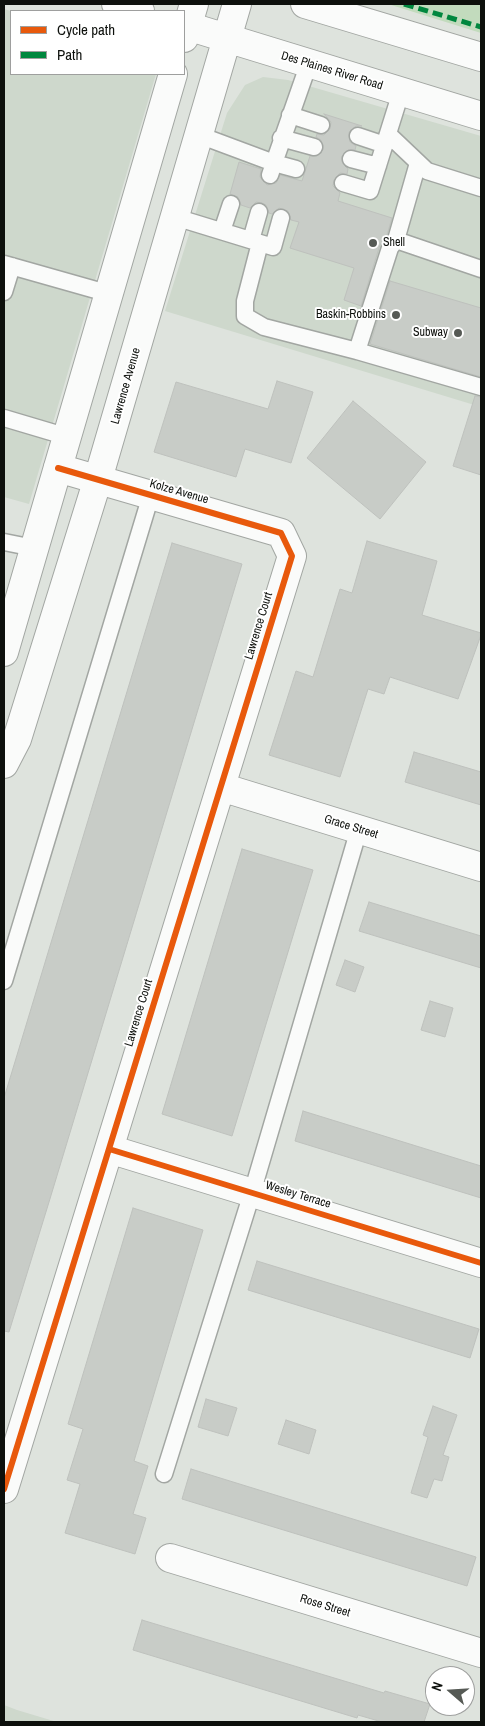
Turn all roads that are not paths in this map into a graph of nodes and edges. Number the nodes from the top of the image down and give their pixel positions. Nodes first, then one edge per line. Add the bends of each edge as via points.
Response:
1 (116, 4) edge
2 (237, 4) edge
3 (305, 4) edge
4 (137, 10) edge
5 (187, 23) edge
6 (227, 38) junction
7 (481, 58) edge
8 (309, 63) junction
9 (173, 75) edge
10 (401, 92) junction
11 (290, 115) junction
12 (481, 116) edge
13 (321, 125) dead end
14 (199, 135) junction
15 (358, 136) dead end
16 (281, 138) junction
17 (386, 139) junction
18 (314, 147) dead end
19 (351, 158) dead end
20 (418, 163) junction
21 (378, 166) junction
22 (272, 169) junction
23 (298, 174) dead end
24 (343, 183) dead end
25 (481, 188) edge
26 (231, 204) dead end
27 (259, 212) dead end
28 (175, 217) junction
29 (281, 218) dead end
30 (222, 231) junction
31 (396, 240) junction
32 (256, 242) junction
33 (8, 265) edge
34 (481, 269) edge
35 (4, 292) edge
36 (110, 294) junction
37 (357, 351) junction
38 (481, 387) edge
39 (4, 418) edge
40 (68, 437) junction
41 (58, 468) junction
42 (98, 479) junction
43 (151, 495) junction
44 (4, 542) edge
45 (287, 545) joint
46 (34, 548) junction
47 (4, 652) edge
48 (4, 764) edge
49 (220, 787) junction
50 (359, 829) junction
51 (481, 867) edge
52 (4, 981) edge
53 (109, 1149) junction
54 (252, 1193) junction
55 (481, 1263) edge
56 (164, 1474) dead end
57 (4, 1489) edge
58 (170, 1558) dead end
59 (481, 1653) edge

1 - 4 street
2 - 6 street, Lawrence Avenue
3 - 7 street
5 - 6 street, Des Plaines River Road
6 - 8 street, Des Plaines River Road
6 - 14 street, Lawrence Avenue
8 - 10 street, Des Plaines River Road
8 - 11 lane
9 - 36 street
10 - 12 street, Des Plaines River Road
10 - 17 lane
11 - 13 lane
11 - 16 lane
14 - 22 lane via 245,160
14 - 28 street, Lawrence Avenue
15 - 17 lane
16 - 18 lane
16 - 22 lane
17 - 20 lane
17 - 21 lane
19 - 21 lane
20 - 25 lane via 427,171
20 - 31 lane
21 - 24 lane via 370,191
22 - 23 lane
26 - 30 lane
27 - 32 lane
28 - 30 lane
28 - 42 street, Lawrence Avenue
29 - 32 lane via 273,247
30 - 32 lane
31 - 34 lane
31 - 37 lane via 390,248
32 - 37 lane via 245,316 264,327
33 - 35 lane
33 - 36 lane
36 - 40 street
37 - 38 lane
39 - 40 lane
40 - 41 street
41 - 42 street, Kolze Avenue
41 - 46 street
42 - 43 street, Kolze Avenue
42 - 48 street, Lawrence Avenue via 16,739
43 - 45 street, Kolze Avenue via 281,533
43 - 52 lane
44 - 46 lane
45 - 49 street, Lawrence Court via 292,556
46 - 47 street
49 - 50 street, Grace Street
49 - 53 street, Lawrence Court
50 - 51 street, Grace Street
50 - 54 lane
53 - 54 street, Wesley Terrace
53 - 57 street, Lawrence Court
54 - 55 street, Wesley Terrace
54 - 56 lane
58 - 59 street, Rose Street

